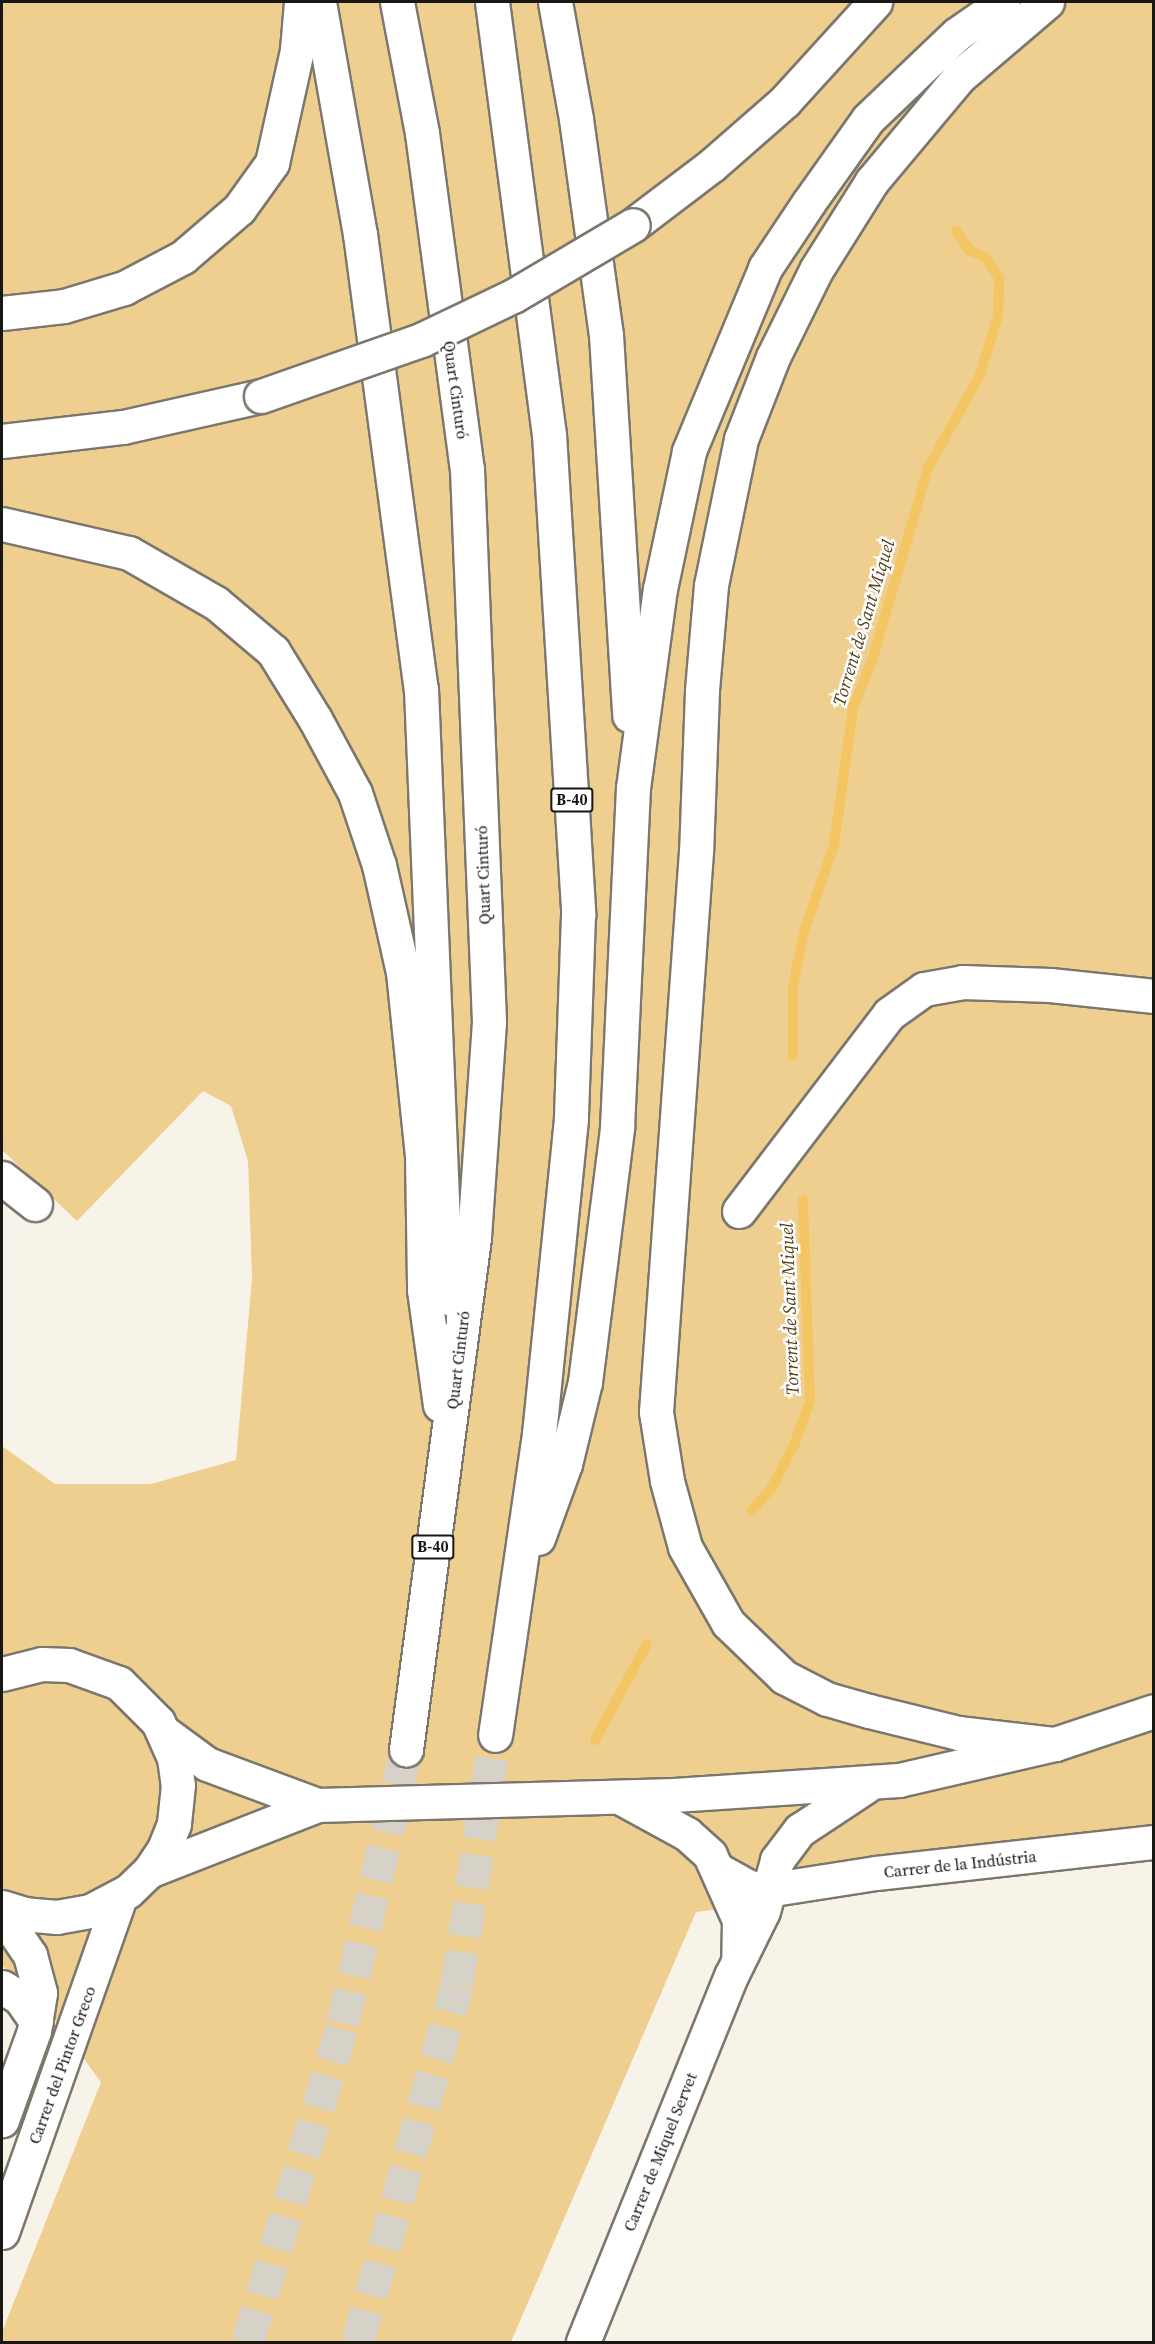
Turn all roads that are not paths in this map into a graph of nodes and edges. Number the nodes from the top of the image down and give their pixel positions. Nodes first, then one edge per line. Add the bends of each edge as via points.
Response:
1 (301, 2) edge
2 (319, 2) edge
3 (397, 2) edge
4 (492, 2) edge
5 (555, 2) edge
6 (875, 2) edge
7 (1003, 2) edge
8 (1047, 2) edge
9 (2, 313) edge
10 (2, 441) edge
11 (2, 524) edge
12 (633, 788) junction
13 (1154, 996) edge
14 (2, 1178) edge
15 (35, 1204) dead end
16 (739, 1211) dead end
17 (459, 1344) junction
18 (446, 1452) junction
19 (515, 1599) junction
20 (2, 1674) edge
21 (1154, 1711) edge
22 (165, 1733) junction
23 (495, 1736) tunnel mouth
24 (1055, 1744) junction
25 (406, 1750) tunnel mouth
26 (872, 1782) junction
27 (619, 1797) junction
28 (317, 1805) junction
29 (1154, 1842) edge
30 (149, 1871) junction
31 (720, 1871) junction
32 (767, 1890) junction
33 (120, 1896) junction
34 (2, 1907) edge
35 (2, 1914) edge
36 (738, 1961) junction
37 (2, 1987) edge
38 (36, 2021) junction
39 (2, 2120) edge
40 (2, 2232) edge
41 (583, 2343) edge

1 - 9 main road via 297,50 272,162 239,209 183,257 124,288 64,306
2 - 17 main road via 360,234 421,689 443,1222
3 - 17 main road, Quart Cinturó / B-40 via 422,133 467,469 489,1022 474,1238
4 - 19 main road, B-40 via 549,434 578,915 570,1131 539,1434
5 - 12 main road via 576,119 606,335
6 - 10 main road, bridge via 785,101 712,165 633,225 513,296 421,340 261,396 123,427
7 - 12 main road via 957,34 868,119 765,268 689,451 660,589
8 - 24 main road via 959,77 872,181 816,270 773,357 741,439 711,585 657,1412 667,1481 685,1547 728,1623 777,1671 827,1699 869,1711 958,1733
11 - 18 main road via 129,554 216,603 273,651 355,793 379,865 403,972 422,1156 424,1290
12 - 19 main road via 617,1127 585,1382 566,1464
13 - 16 main road via 984,983 924,989 889,1014
14 - 15 main road
17 - 18 main road, Quart Cinturó / B-40
18 - 25 main road, Quart Cinturó / B-40
19 - 23 main road, B-40
20 - 22 main road via 42,1664 95,1672 131,1692
21 - 24 main road
22 - 28 main road via 207,1764
22 - 30 main road via 177,1771 177,1804 169,1837
24 - 26 main road via 974,1766
26 - 27 main road
26 - 32 main road, Carrer de Miquel Servet via 800,1830 777,1860
27 - 28 main road
27 - 31 main road, Carrer de Miquel Servet via 656,1814 698,1841
28 - 30 main road
29 - 32 main road, Carrer de la Indústria via 876,1873
30 - 33 main road
31 - 32 main road, Carrer de Miquel Servet via 749,1887
31 - 36 main road, Carrer de Miquel Servet via 739,1920
32 - 36 main road, Carrer de Miquel Servet via 756,1929
33 - 34 main road via 90,1911 57,1917
33 - 40 main road, Carrer del Pintor Greco
35 - 38 main road via 33,1965 40,1993
36 - 41 main road, Carrer de Miquel Servet
37 - 38 main road via 20,1998
38 - 39 main road

